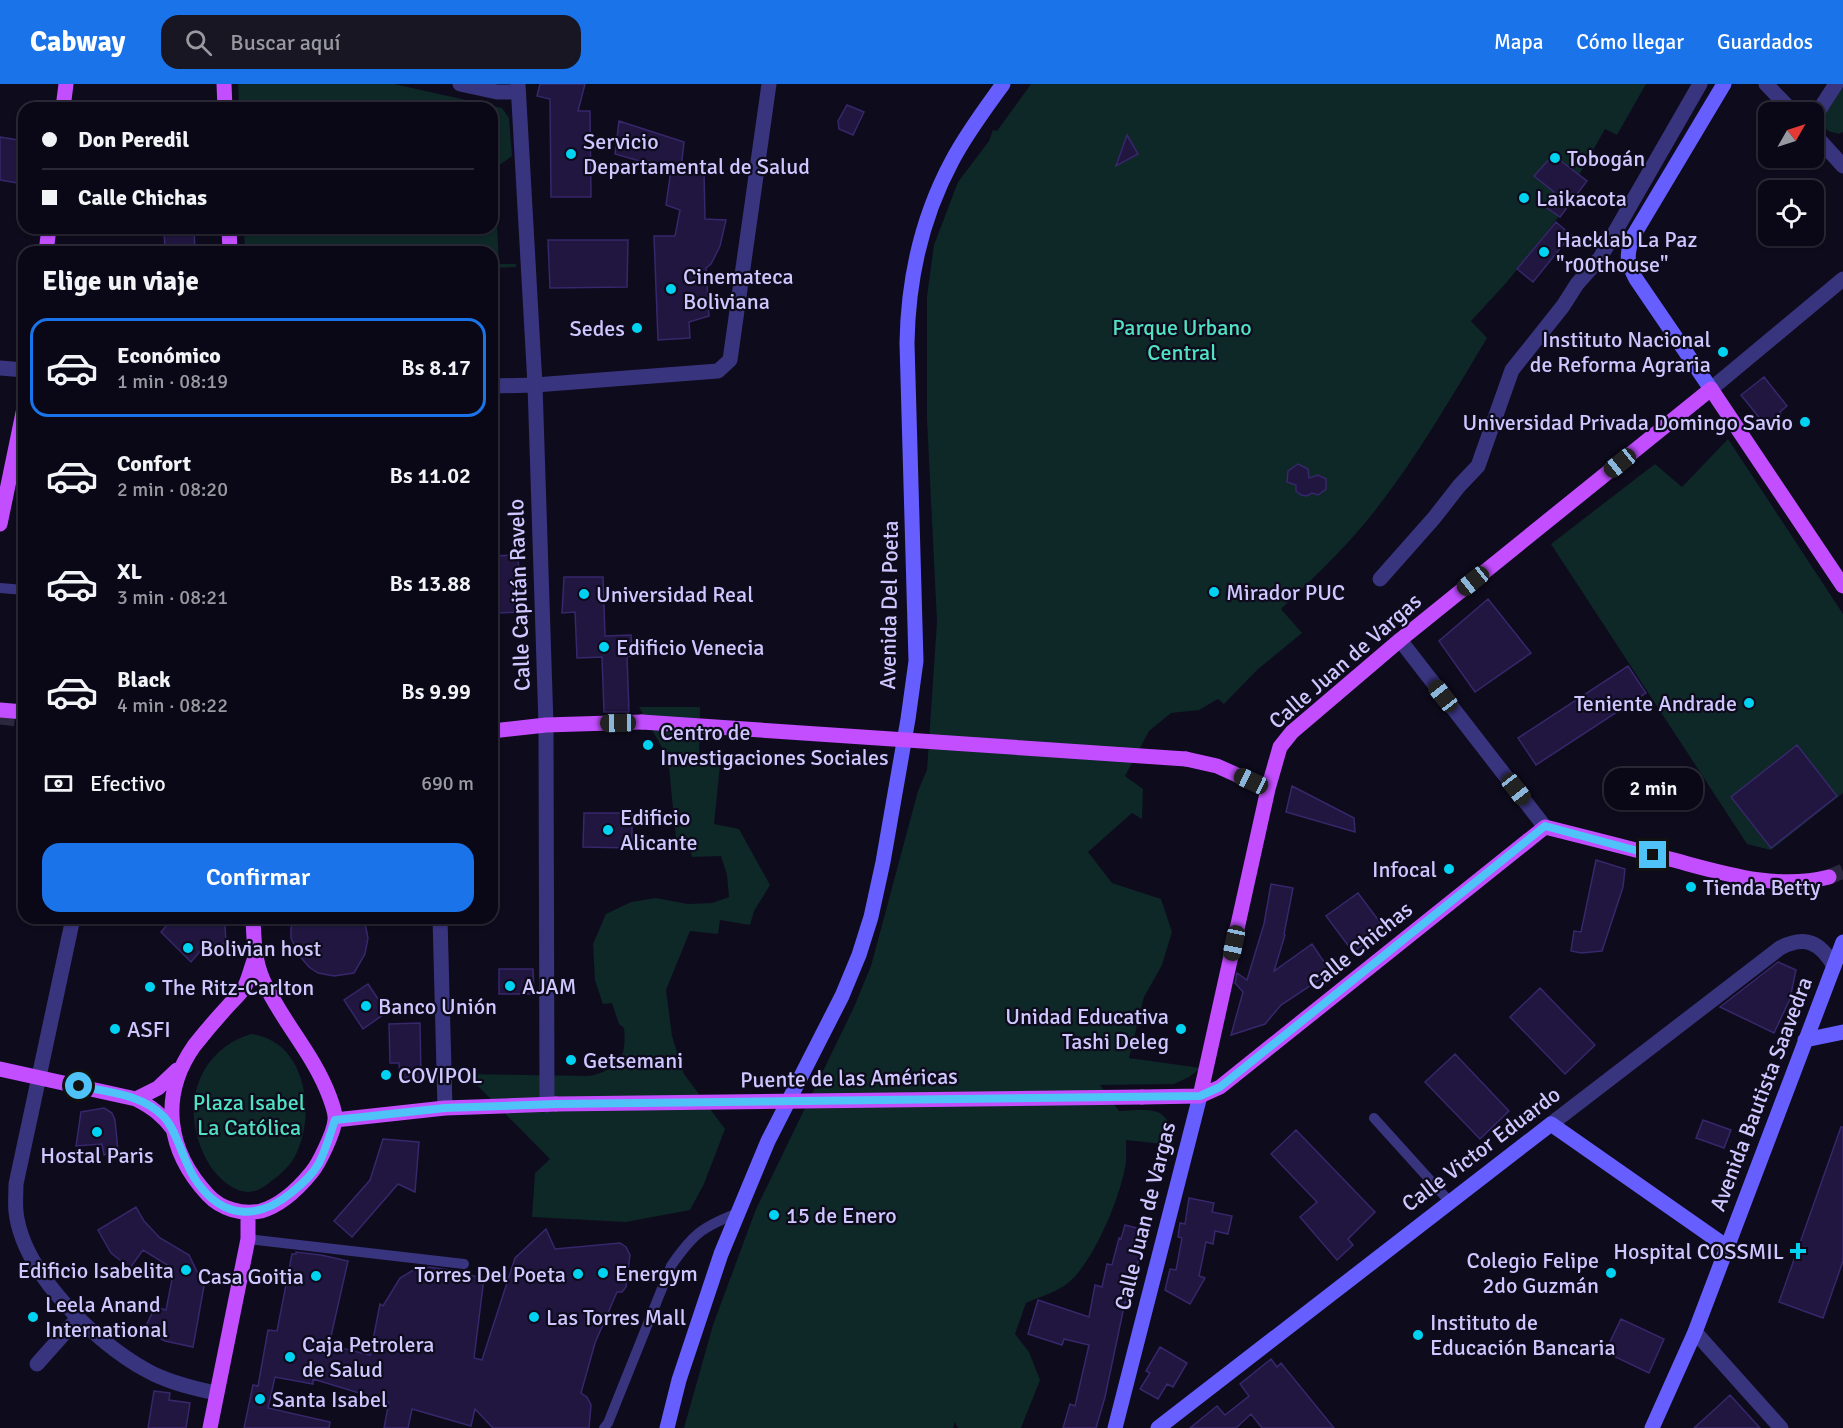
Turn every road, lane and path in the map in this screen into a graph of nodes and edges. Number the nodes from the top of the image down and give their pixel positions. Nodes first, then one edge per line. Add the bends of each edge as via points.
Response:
1 (66, 84) edge
2 (224, 84) edge
3 (460, 84) edge
4 (769, 84) edge
5 (1003, 84) edge
6 (1700, 84) edge
7 (1724, 84) edge
8 (1766, 84) edge
9 (1836, 84) edge
10 (518, 88) edge
11 (64, 102) edge
12 (225, 102) edge
13 (1783, 102) edge
14 (1824, 103) edge
15 (1837, 148) edge
16 (1843, 166) edge
17 (1843, 279) edge
18 (0, 368) edge
19 (18, 370) edge
20 (535, 385) junction
21 (498, 386) edge
22 (1711, 389) junction
23 (18, 437) edge
24 (0, 524) edge
25 (1380, 579) dead end
26 (1843, 586) edge
27 (0, 588) edge
28 (18, 590) edge
29 (1400, 640) junction
30 (0, 711) edge
31 (18, 712) edge
32 (546, 725) junction
33 (498, 730) edge
34 (1268, 789) junction
35 (1545, 826) junction
36 (1829, 877) tunnel mouth
37 (72, 924) edge
38 (253, 924) edge
39 (440, 924) edge
40 (1843, 942) edge
41 (255, 958) junction
42 (1834, 966) junction
43 (1843, 1032) edge
44 (1806, 1040) junction
45 (182, 1066) junction
46 (0, 1069) edge
47 (40, 1077) junction
48 (1200, 1096) junction
49 (1142, 1097) joint
50 (136, 1099) junction
51 (552, 1105) junction
52 (445, 1108) junction
53 (1374, 1118) dead end
54 (335, 1120) junction
55 (1551, 1124) junction
56 (173, 1129) junction
57 (1449, 1201) junction
58 (738, 1213) junction
59 (248, 1214) junction
60 (248, 1239) junction
61 (1727, 1247) junction
62 (464, 1264) dead end
63 (77, 1319) junction
64 (1695, 1332) junction
65 (37, 1364) dead end
66 (216, 1393) junction
67 (210, 1428) edge
68 (604, 1428) edge
69 (667, 1428) edge
70 (1115, 1428) edge
71 (1158, 1428) edge
72 (1652, 1428) edge
73 (1781, 1428) edge

1 - 11 main road
2 - 12 main road
3 - 10 street via 497,92
4 - 20 street via 730,360 718,371
5 - 58 main road, Avenida Del Poeta via 952,161 923,233 913,271 907,343 916,661 871,917 842,996 768,1141
6 - 25 street via 1600,258 1512,370 1478,466
7 - 22 main road via 1632,238 1628,254 1636,279
8 - 13 street
9 - 14 street
10 - 20 street, Calle Capitán Ravelo
15 - 16 street
17 - 22 street, Calle Juan de Vargas
18 - 19 street
20 - 21 street
20 - 32 street, Calle Capitán Ravelo
22 - 26 main road
22 - 29 main road, Calle Juan de Vargas
23 - 24 main road
27 - 28 lane
29 - 34 main road, Calle Juan de Vargas via 1292,732 1280,747
29 - 35 street
30 - 31 main road
32 - 33 main road
32 - 34 main road, bridge via 642,722 1185,759 1217,766
32 - 51 street, Calle Capitán Ravelo
34 - 48 main road, Calle Juan de Vargas
35 - 36 main road via 1740,877 1784,883
35 - 48 main road, Calle Chichas via 1220,1087
37 - 47 street
38 - 41 main road
39 - 52 street
40 - 42 main road, Avenida Bautista Saavedra
41 - 45 main road via 244,988
41 - 54 main road via 271,996 315,1063 332,1102
42 - 44 main road, Avenida Bautista Saavedra
42 - 55 street, Calle Victor Eduardo via 1819,946 1805,941 1780,948
43 - 44 main road
44 - 61 main road, Avenida Bautista Saavedra
45 - 50 main road via 158,1088
45 - 56 main road via 174,1084
46 - 47 main road
47 - 50 main road
47 - 63 street via 16,1184 16,1213 25,1244 42,1275
48 - 49 main road, Calle Chichas
48 - 70 main road, Calle Juan de Vargas
49 - 51 main road, Puente de las Américas, bridge
50 - 56 main road via 158,1112
51 - 52 main road, Puente de las Américas
52 - 54 main road, Puente de las Américas
53 - 57 lane
54 - 59 main road via 318,1164 300,1186 283,1200
55 - 57 main road, Calle Victor Eduardo
55 - 61 main road
56 - 59 main road via 185,1163 210,1197 227,1208
57 - 71 main road, Calle Victor Eduardo
58 - 68 lane via 697,1233 671,1266
58 - 69 main road, Avenida Del Poeta via 682,1370
59 - 60 main road
60 - 62 lane
60 - 66 main road
61 - 64 main road, Avenida Bautista Saavedra
63 - 65 street
63 - 66 street via 116,1352 147,1371
64 - 72 main road, Avenida Bautista Saavedra
64 - 73 street
66 - 67 main road

